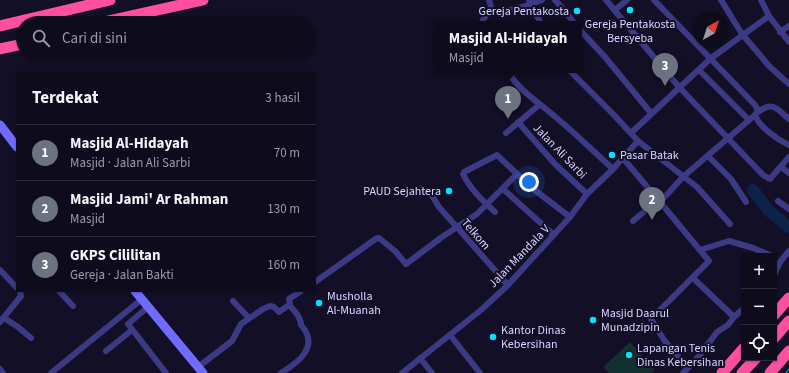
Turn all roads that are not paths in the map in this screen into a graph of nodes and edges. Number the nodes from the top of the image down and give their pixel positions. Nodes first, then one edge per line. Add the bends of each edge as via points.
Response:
1 (110, 0) edge
2 (203, 0) edge
3 (489, 0) edge
4 (542, 0) edge
5 (554, 0) edge
6 (606, 0) edge
7 (627, 0) edge
8 (654, 0) edge
9 (721, 0) edge
10 (761, 0) edge
11 (530, 2) edge
12 (492, 10) junction
13 (615, 10) junction
14 (42, 16) edge
15 (131, 16) edge
16 (769, 16) junction
17 (482, 21) edge
18 (540, 21) edge
19 (573, 21) edge
20 (16, 22) edge
21 (0, 26) edge
22 (789, 26) edge
23 (582, 32) edge
24 (780, 32) junction
25 (742, 34) junction
26 (789, 42) edge
27 (16, 46) edge
28 (1, 49) edge
29 (710, 59) junction
30 (699, 70) junction
31 (508, 73) edge
32 (572, 73) edge
33 (789, 84) edge
34 (679, 87) junction
35 (539, 105) junction
36 (651, 113) junction
37 (756, 113) junction
38 (789, 119) edge
39 (749, 120) junction
40 (518, 122) junction
41 (0, 125) edge
42 (506, 133) dead end
43 (631, 133) junction
44 (0, 136) edge
45 (727, 138) junction
46 (638, 141) junction
47 (789, 145) edge
48 (16, 146) edge
49 (16, 152) edge
50 (708, 156) junction
51 (622, 157) junction
52 (789, 157) edge
53 (780, 167) junction
54 (613, 168) junction
55 (789, 173) edge
56 (517, 174) junction
57 (684, 176) junction
58 (503, 189) junction
59 (431, 194) dead end
60 (587, 194) junction
61 (659, 201) junction
62 (778, 201) dead end
63 (746, 202) dead end
64 (487, 205) junction
65 (789, 209) edge
66 (495, 212) dead end
67 (570, 217) junction
68 (633, 221) dead end
69 (730, 224) dead end
70 (456, 227) junction
71 (554, 235) junction
72 (700, 250) junction
73 (789, 251) edge
74 (764, 253) edge
75 (777, 260) edge
76 (780, 262) junction
77 (777, 268) edge
78 (0, 270) edge
79 (693, 278) junction
80 (316, 281) edge
81 (16, 282) edge
82 (508, 285) junction
83 (20, 292) edge
84 (60, 292) edge
85 (300, 292) edge
86 (141, 297) edge
87 (789, 298) edge
88 (233, 302) dead end
89 (289, 305) junction
90 (73, 306) dead end
91 (741, 311) edge
92 (777, 312) edge
93 (734, 317) junction
94 (249, 318) junction
95 (2, 320) edge
96 (789, 321) edge
97 (132, 330) junction
98 (450, 335) junction
99 (777, 335) edge
100 (31, 338) dead end
101 (106, 351) dead end
102 (741, 351) edge
103 (789, 351) edge
104 (420, 358) junction
105 (753, 361) edge
106 (0, 369) edge
107 (201, 370) edge
108 (686, 371) edge
109 (3, 373) edge
110 (51, 373) edge
111 (166, 373) edge
112 (281, 373) edge
113 (402, 373) edge
114 (432, 373) edge
115 (480, 373) edge
116 (722, 373) edge
117 (742, 373) edge
118 (770, 373) edge

1 - 14 highway
2 - 15 highway
3 - 12 street
4 - 11 street
5 - 19 street
6 - 13 street
7 - 13 street
8 - 29 street
9 - 25 street
10 - 16 street
11 - 12 street via 500,12
11 - 18 street
12 - 17 street
13 - 34 street
16 - 24 street
16 - 25 street
20 - 21 highway
22 - 24 street
23 - 36 street
24 - 26 street
25 - 29 street
25 - 33 street via 770,68
27 - 28 highway
29 - 30 street
29 - 37 street via 755,105
30 - 34 street
30 - 39 street
31 - 35 street
32 - 43 street
34 - 36 street
34 - 45 street
35 - 40 street
35 - 54 street
36 - 43 street
37 - 38 street via 768,106 774,106
37 - 39 street
37 - 47 street via 758,120 768,132
39 - 45 street
40 - 42 street
40 - 60 street, Jalan Ali Sarbi via 540,148
41 - 48 street
43 - 46 street
44 - 49 street
45 - 50 street
45 - 53 street via 767,178 770,179
46 - 51 street, Jalan Mandala V
46 - 57 street
50 - 57 street
50 - 63 street via 727,174
51 - 54 street, Jalan Mandala V
51 - 61 street
52 - 53 street
53 - 55 street
54 - 60 street, Jalan Mandala V
56 - 58 street
56 - 64 street via 497,155 464,173 466,180
56 - 67 street
57 - 61 street
57 - 69 street
58 - 64 street
58 - 71 street
59 - 70 street, Telkom
60 - 67 street, Jalan Mandala V
61 - 68 street
61 - 72 street
62 - 65 street
64 - 66 street
64 - 70 street
67 - 71 street, Jalan Mandala V
70 - 80 street via 406,264 395,251 377,238
70 - 82 street, Telkom
71 - 82 street, Jalan Mandala V
72 - 74 street via 728,241
72 - 79 street via 708,262
73 - 76 street
75 - 76 street
76 - 77 street
78 - 81 street
79 - 93 street
79 - 108 street via 651,319
82 - 98 street, Jalan Mandala V
83 - 95 street via 21,296
84 - 90 street
85 - 89 street via 289,299
86 - 97 street via 128,324
86 - 107 street
86 - 110 street
87 - 92 highway
88 - 94 street
89 - 94 street via 279,312 270,306
89 - 112 street via 299,317 309,339 300,358
91 - 93 street
93 - 108 street via 728,325 717,332
94 - 107 street via 241,324 232,341
95 - 100 street via 18,327
96 - 99 highway
97 - 101 street
97 - 111 street
98 - 104 street, Jalan Mandala V
98 - 115 street
102 - 116 highway
103 - 118 highway
104 - 113 street, Jalan Mandala V
104 - 114 street
105 - 117 highway
106 - 109 street

